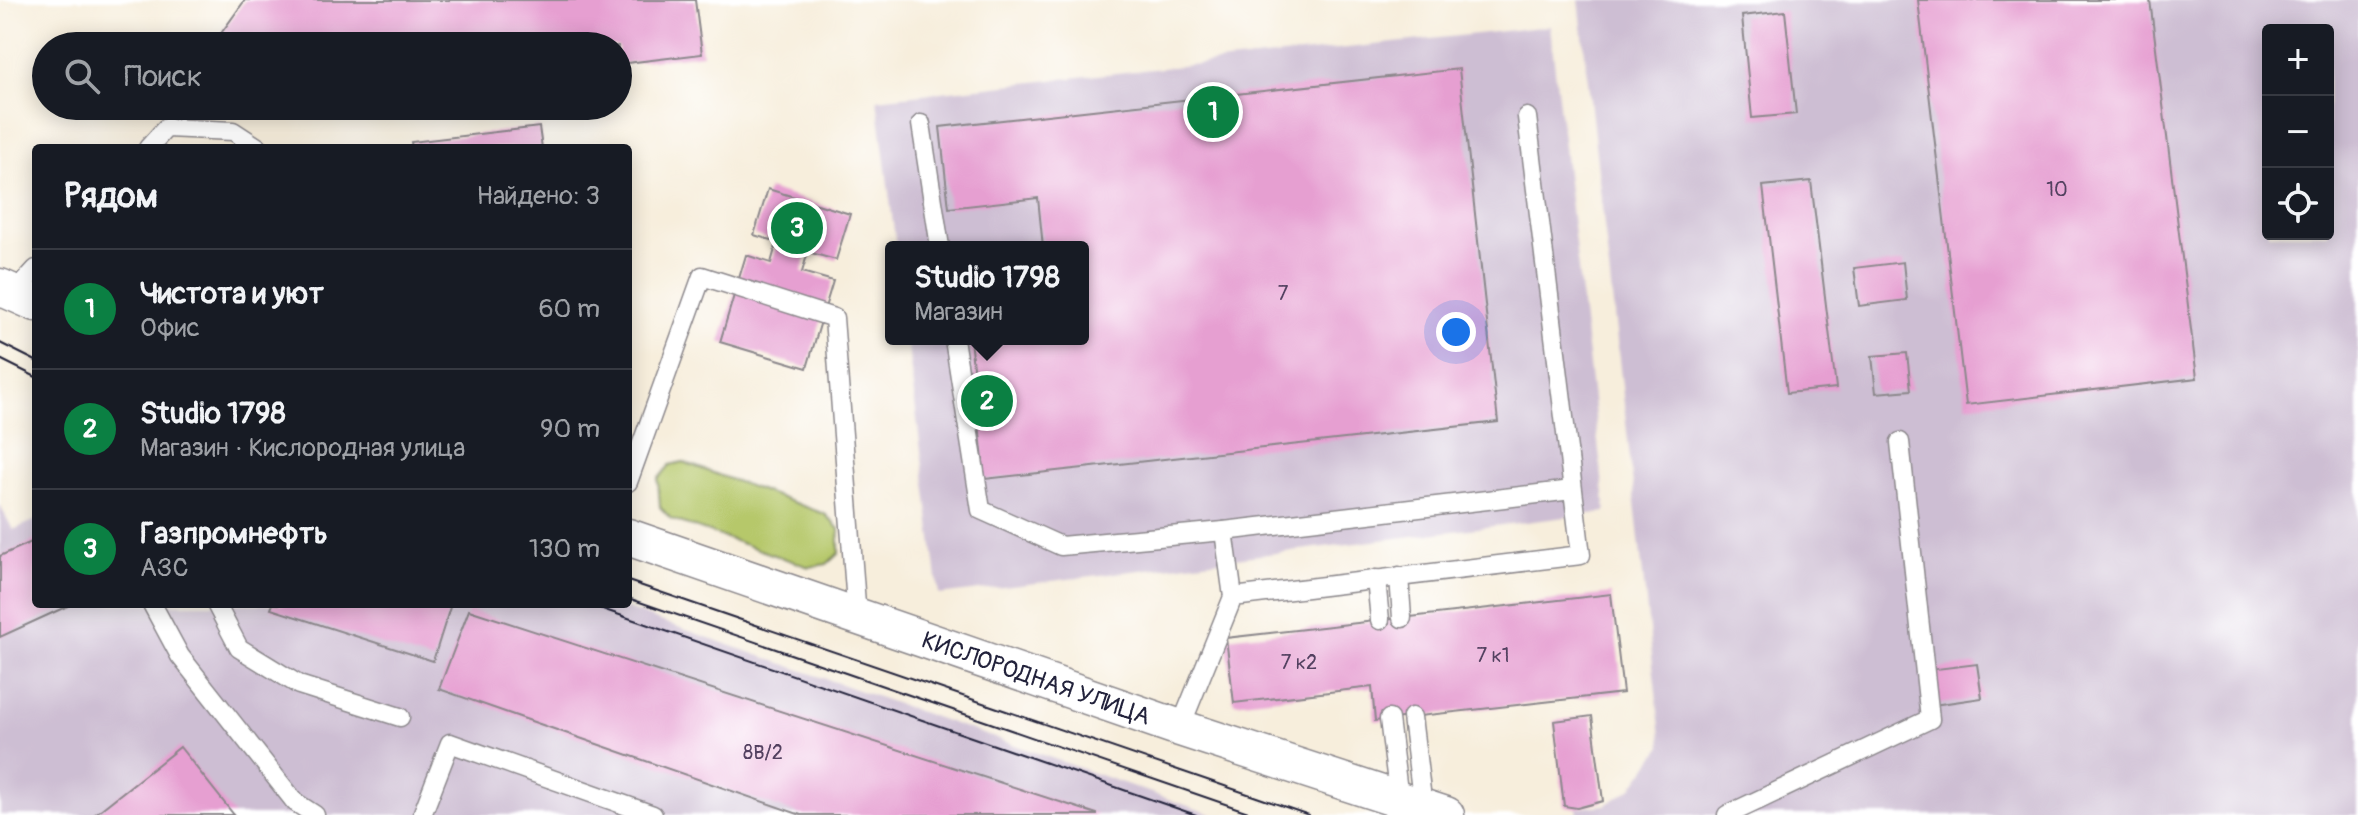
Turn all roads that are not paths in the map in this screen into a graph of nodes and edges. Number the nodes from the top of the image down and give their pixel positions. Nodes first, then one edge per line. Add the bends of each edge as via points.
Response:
1 (1527, 117) dead end
2 (921, 124) dead end
3 (152, 144) edge
4 (253, 144) edge
5 (939, 241) edge
6 (955, 345) edge
7 (1900, 442) dead end
8 (632, 471) edge
9 (1572, 490) junction
10 (1224, 531) junction
11 (632, 538) edge
12 (1399, 576) junction
13 (1376, 579) junction
14 (1233, 597) junction
15 (154, 608) edge
16 (218, 608) edge
17 (857, 617) junction
18 (1402, 618) dead end
19 (1380, 620) dead end
20 (400, 717) dead end
21 (1412, 717) dead end
22 (1389, 719) dead end
23 (1180, 728) junction
24 (1423, 807) edge
25 (315, 815) edge
26 (422, 815) edge
27 (653, 815) edge
28 (1727, 815) edge

1 - 9 lane
2 - 5 lane
3 - 4 lane via 166,128 233,131
6 - 10 lane via 981,510 1061,546
7 - 28 lane via 1930,719
8 - 17 lane via 702,276 834,318
9 - 10 lane
9 - 12 lane via 1581,555
10 - 14 lane
11 - 17 street, КИСЛОРОДНАЯ УЛИЦА
12 - 13 lane
12 - 18 lane
13 - 14 lane
13 - 19 lane
14 - 23 lane
15 - 25 lane via 180,656 295,802
16 - 20 lane via 239,648 299,685
17 - 23 street, КИСЛОРОДНАЯ УЛИЦА
21 - 24 lane
22 - 24 lane
23 - 24 street, КИСЛОРОДНАЯ УЛИЦА
26 - 27 lane via 450,743

